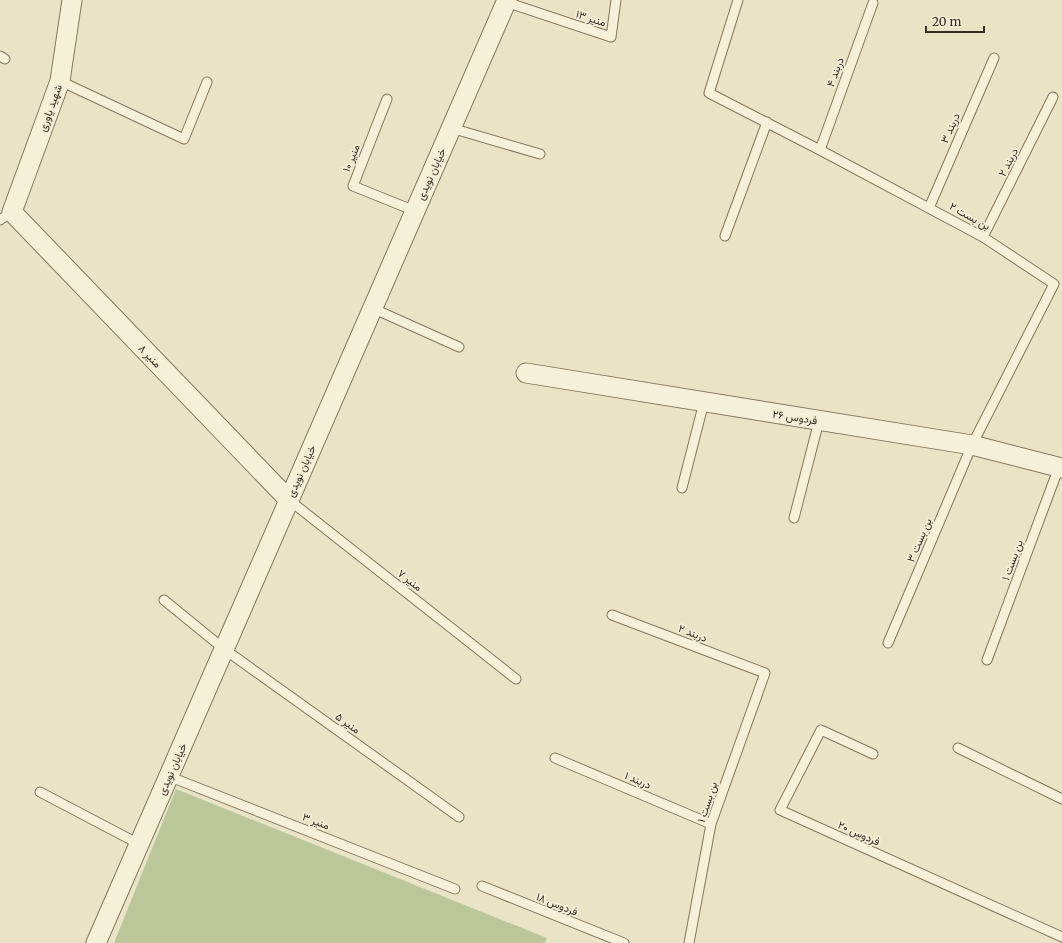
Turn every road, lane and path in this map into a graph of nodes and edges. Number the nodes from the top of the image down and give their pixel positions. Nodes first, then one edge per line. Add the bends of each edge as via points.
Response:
1 (72, 0) edge
2 (616, 0) edge
3 (738, 0) edge
4 (506, 1) edge
5 (873, 2) dead end
6 (994, 58) dead end
7 (60, 81) junction
8 (207, 82) dead end
9 (1053, 97) dead end
10 (387, 99) dead end
11 (767, 122) junction
12 (451, 128) junction
13 (820, 150) junction
14 (540, 154) dead end
15 (929, 208) junction
16 (414, 211) junction
17 (6, 216) edge
18 (725, 236) dead end
19 (983, 237) junction
20 (1058, 284) edge
21 (372, 308) junction
22 (459, 347) dead end
23 (526, 373) dead end
24 (704, 402) junction
25 (819, 421) junction
26 (972, 445) junction
27 (1060, 468) edge
28 (682, 488) dead end
29 (289, 500) junction
30 (794, 518) dead end
31 (164, 600) dead end
32 (612, 614) dead end
33 (888, 643) dead end
34 (224, 649) junction
35 (987, 660) dead end
36 (765, 673) joint
37 (516, 679) dead end
38 (958, 748) dead end
39 (873, 754) dead end
40 (555, 758) dead end
41 (168, 776) junction
42 (40, 792) dead end
43 (1062, 798) edge
44 (459, 817) dead end
45 (711, 824) junction
46 (139, 844) junction
47 (482, 886) dead end
48 (455, 889) dead end
49 (1062, 937) edge
50 (96, 943) edge
51 (624, 943) edge
52 (689, 943) edge

1 - 7 street, شهید یاوری
2 - 4 lane, منیر ۱۳ via 611,37
3 - 11 lane, بن بست ۲ via 709,93
4 - 12 street, خیابان نویدی
5 - 13 lane, دربند ۴
6 - 15 lane, دربند ۳
7 - 8 lane via 184,139
7 - 17 street, شهید یاوری
9 - 19 lane, دربند ۲
10 - 16 lane, منیر ۱۰ via 353,186
11 - 13 lane, بن بست ۲
11 - 18 lane
12 - 14 lane
12 - 16 street, خیابان نویدی
13 - 15 lane, بن بست ۲
15 - 19 lane, بن بست ۲
16 - 21 street, خیابان نویدی
17 - 29 street, منیر ۸
19 - 20 lane, بن بست ۲
20 - 26 lane, بن بست ۲
21 - 22 lane
21 - 29 street, خیابان نویدی
23 - 24 street, فردوس ۲۶
24 - 25 street, فردوس ۲۶
24 - 28 lane
25 - 26 street, فردوس ۲۶
25 - 30 lane
26 - 27 street, فردوس ۲۶
26 - 33 lane, بن بست ۳
27 - 35 lane, بن بست ۱
29 - 34 street, خیابان نویدی
29 - 37 lane, منیر ۷
31 - 34 lane, منیر ۵
32 - 36 lane, دربند ۲
34 - 41 street, خیابان نویدی
34 - 44 lane, منیر ۵
36 - 45 lane, بن بست ۱
38 - 43 lane
39 - 49 lane, فردوس ۲۰ via 821,730 780,810
40 - 45 lane, دربند ۱
41 - 46 street, خیابان نویدی
41 - 48 lane, منیر ۳
42 - 46 lane
45 - 52 lane, بن بست ۱
46 - 50 street, خیابان نویدی
47 - 51 lane, فردوس ۱۸

